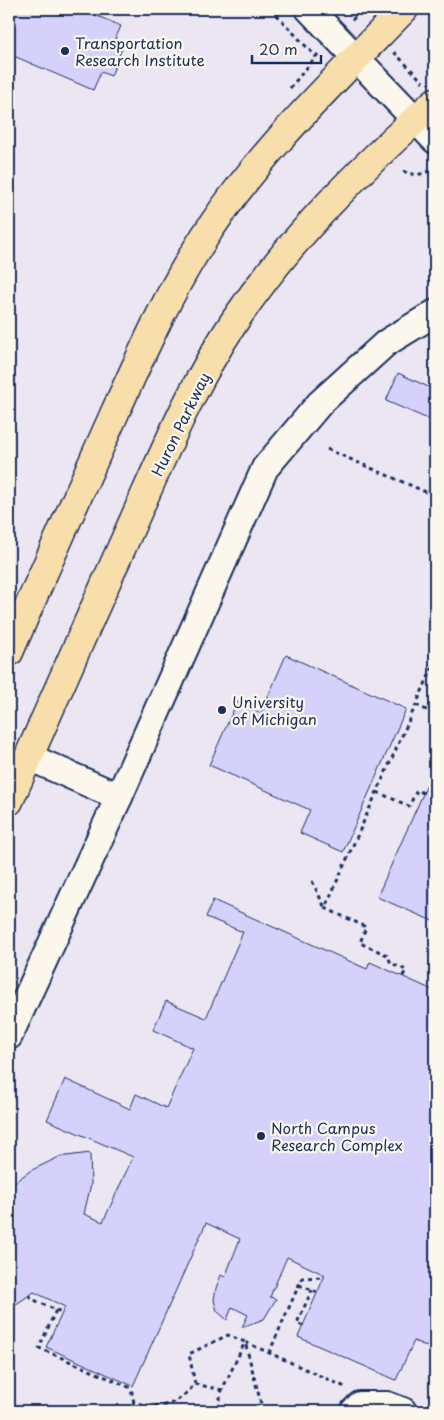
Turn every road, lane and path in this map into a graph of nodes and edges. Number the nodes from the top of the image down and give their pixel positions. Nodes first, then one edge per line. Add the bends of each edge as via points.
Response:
1 (271, 9) edge
2 (309, 9) edge
3 (349, 9) edge
4 (363, 9) edge
5 (404, 9) edge
6 (356, 16) junction
7 (350, 22) dead end
8 (393, 51) dead end
9 (320, 52) dead end
10 (316, 57) junction
11 (356, 57) junction
12 (310, 62) dead end
13 (430, 93) edge
14 (415, 120) junction
15 (435, 140) edge
16 (435, 168) edge
17 (403, 171) dead end
18 (435, 313) edge
19 (328, 449) dead end
20 (435, 496) edge
21 (9, 652) edge
22 (435, 662) edge
23 (416, 705) junction
24 (435, 714) edge
25 (19, 752) edge
26 (377, 792) junction
27 (424, 793) dead end
28 (119, 797) junction
29 (9, 801) edge
30 (312, 881) dead end
31 (325, 908) junction
32 (403, 976) dead end
33 (9, 1036) edge
34 (324, 1277) dead end
35 (299, 1285) junction
36 (312, 1290) junction
37 (317, 1292) dead end
38 (29, 1295) dead end
39 (56, 1310) junction
40 (62, 1312) dead end
41 (303, 1326) dead end
42 (245, 1342) junction
43 (269, 1353) junction
44 (195, 1384) junction
45 (222, 1390) junction
46 (134, 1403) junction
47 (357, 1408) edge
48 (126, 1411) edge
49 (217, 1411) edge
50 (263, 1411) edge
51 (403, 1411) edge

1 - 10 path
2 - 11 street
3 - 6 path
4 - 6 path
5 - 11 main road
6 - 7 path
8 - 13 path
9 - 10 path
10 - 12 path
11 - 14 street
11 - 21 main road via 263,156 196,249 130,382
13 - 14 main road, Huron Parkway
14 - 15 street
14 - 25 main road, Huron Parkway via 316,216 235,321 179,420
16 - 17 path via 420,175
18 - 28 street via 386,343 320,403 265,468
19 - 20 path
22 - 23 path
23 - 24 path
23 - 26 path
25 - 28 street
25 - 29 main road, Huron Parkway
26 - 27 path via 409,806 417,790
26 - 31 path
28 - 33 street
30 - 31 path
31 - 32 path via 366,927 360,943 386,955 391,963 406,970
34 - 35 path via 302,1278
35 - 36 path
35 - 43 path
36 - 37 path
36 - 41 path via 297,1323
38 - 39 path
39 - 40 path
39 - 46 path via 39,1348 131,1388
42 - 43 path
42 - 44 path via 228,1334 189,1354
42 - 45 path
42 - 50 path
43 - 47 path via 344,1385
44 - 45 path
44 - 46 path via 181,1399 160,1407
45 - 49 path
46 - 48 path
47 - 51 street via 387,1404

